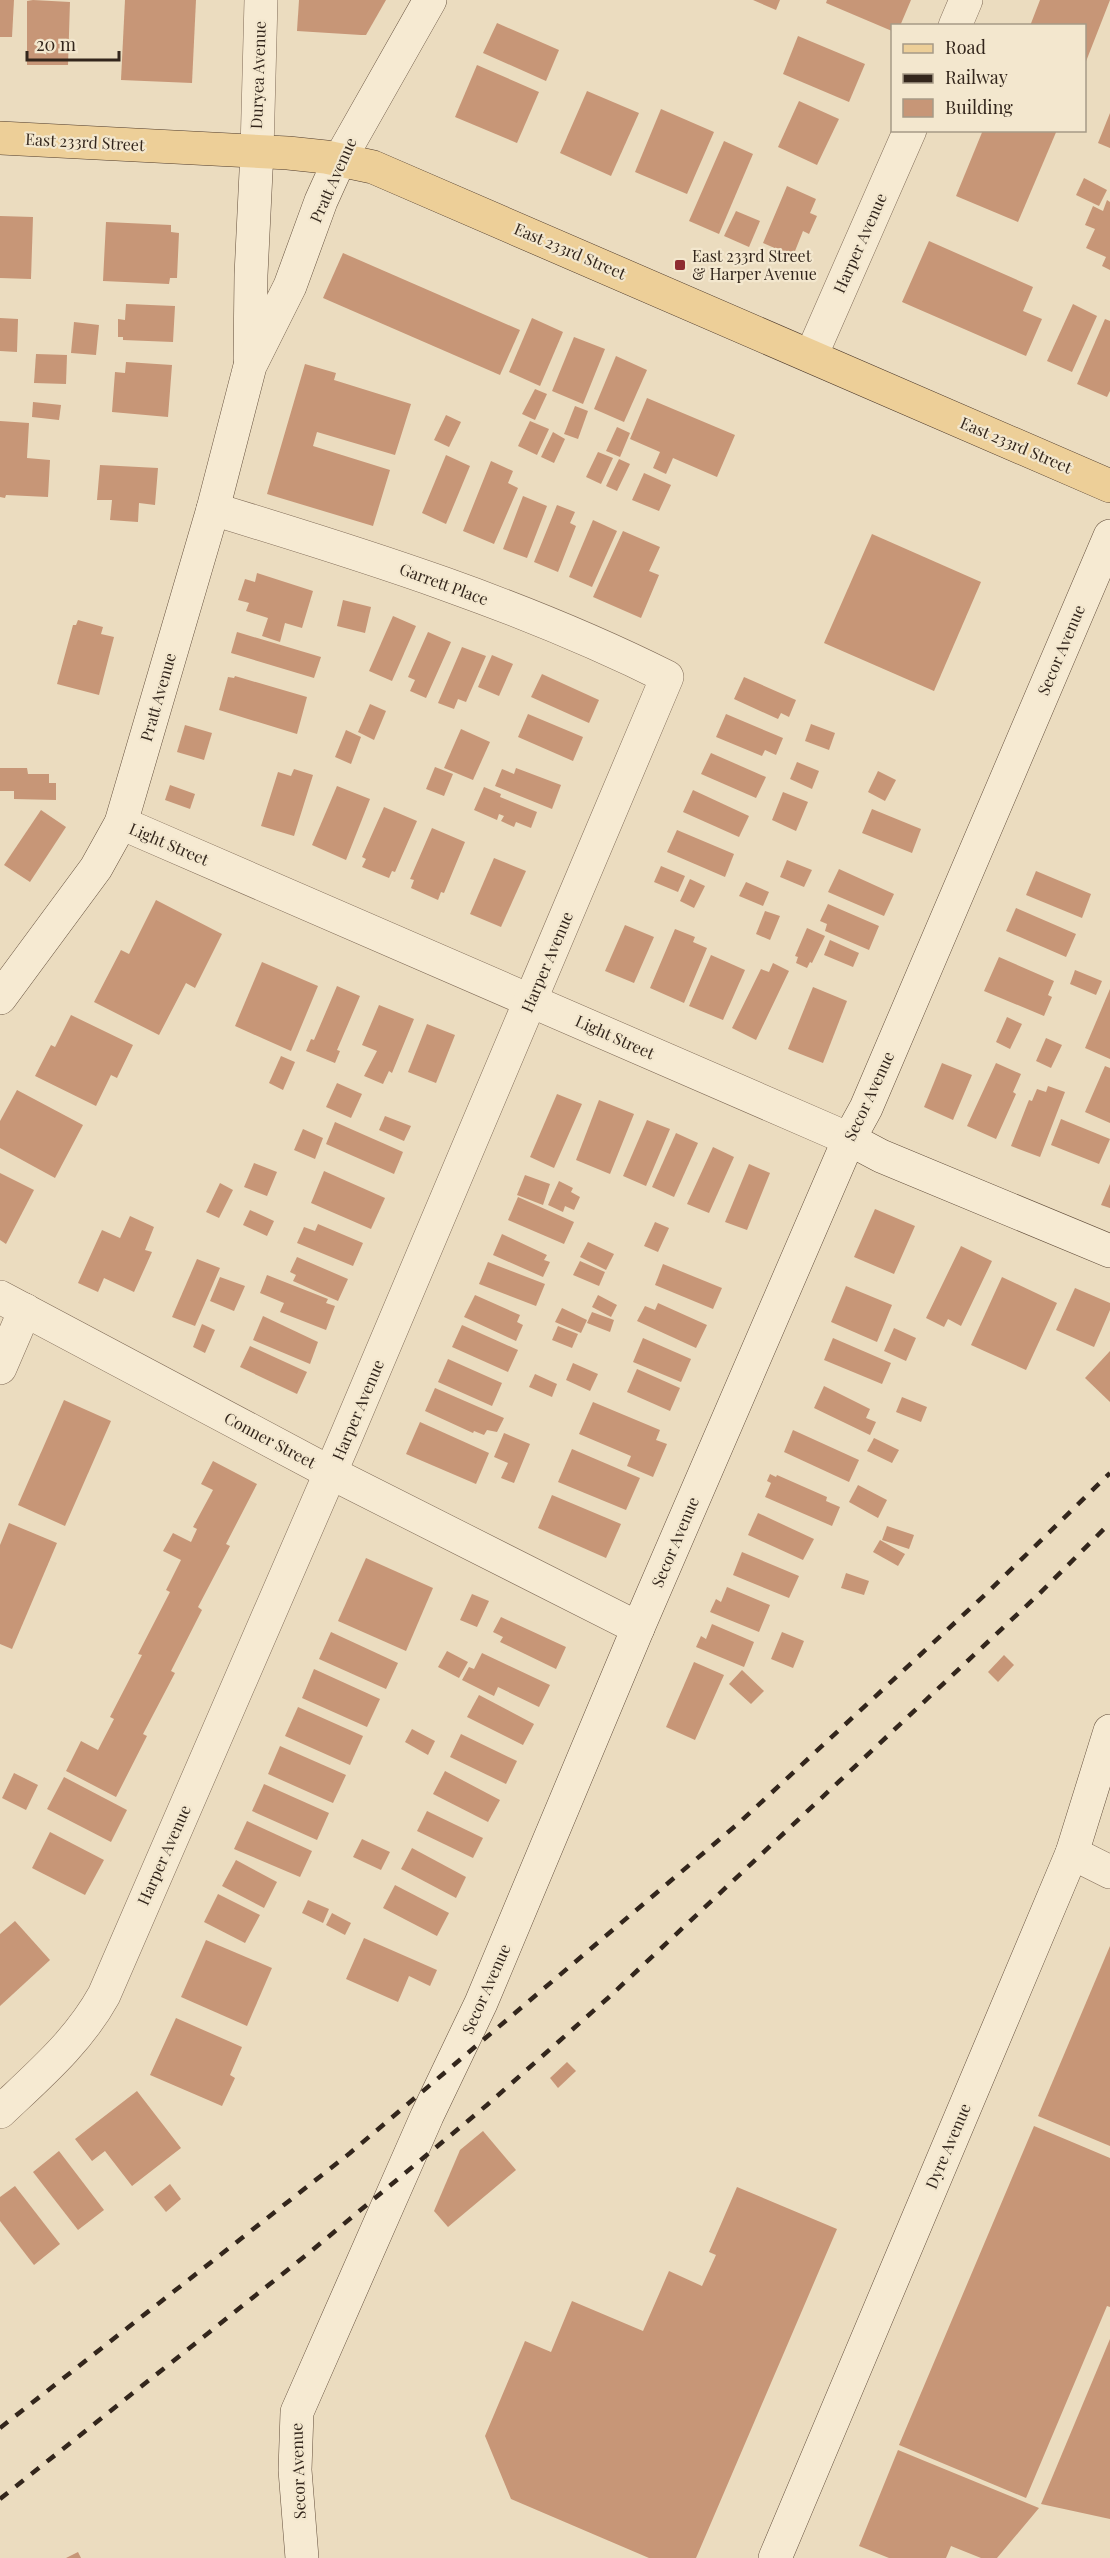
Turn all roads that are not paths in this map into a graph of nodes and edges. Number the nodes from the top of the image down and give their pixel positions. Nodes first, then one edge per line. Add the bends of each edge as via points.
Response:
1 (261, 0) edge
2 (430, 0) edge
3 (966, 0) edge
4 (956, 24) edge
5 (909, 132) edge
6 (0, 138) edge
7 (257, 151) junction
8 (340, 159) junction
9 (811, 356) junction
10 (250, 366) junction
11 (1110, 486) edge
12 (213, 509) junction
13 (1110, 536) edge
14 (668, 677) joint
15 (120, 823) junction
16 (0, 998) edge
17 (531, 1000) junction
18 (849, 1139) junction
19 (1110, 1251) edge
20 (12, 1304) edge
21 (0, 1368) edge
22 (331, 1473) junction
23 (638, 1628) junction
24 (1110, 1731) edge
25 (1072, 1853) junction
26 (1110, 1872) edge
27 (0, 2112) edge
28 (302, 2558) edge
29 (775, 2558) edge

1 - 7 street, Duryea Avenue
2 - 8 street, Pratt Avenue
3 - 4 street
5 - 9 street, Harper Avenue
6 - 7 main road, East 233rd Street
7 - 8 main road, East 233rd Street
7 - 10 street, Pratt Avenue
8 - 9 main road, East 233rd Street via 381,170
8 - 10 street, Pratt Avenue via 290,286
9 - 11 main road, East 233rd Street
10 - 12 street, Pratt Avenue
12 - 14 street, Garrett Place via 464,590
12 - 15 street, Pratt Avenue
13 - 18 street, Secor Avenue via 866,1108
14 - 17 street, Harper Avenue
15 - 16 street, Pratt Avenue via 96,868
15 - 17 street, Light Street
17 - 18 street, Light Street
17 - 22 street, Harper Avenue
18 - 19 street, Light Street via 880,1156
18 - 23 street, Secor Avenue
20 - 21 street
20 - 22 street, Conner Street
22 - 23 street, Conner Street
22 - 27 street, Harper Avenue via 104,1995 90,2021 68,2048
23 - 28 street, Secor Avenue via 481,2003 297,2412 295,2470
24 - 25 street, Dyre Avenue
25 - 26 street
25 - 29 street, Dyre Avenue

